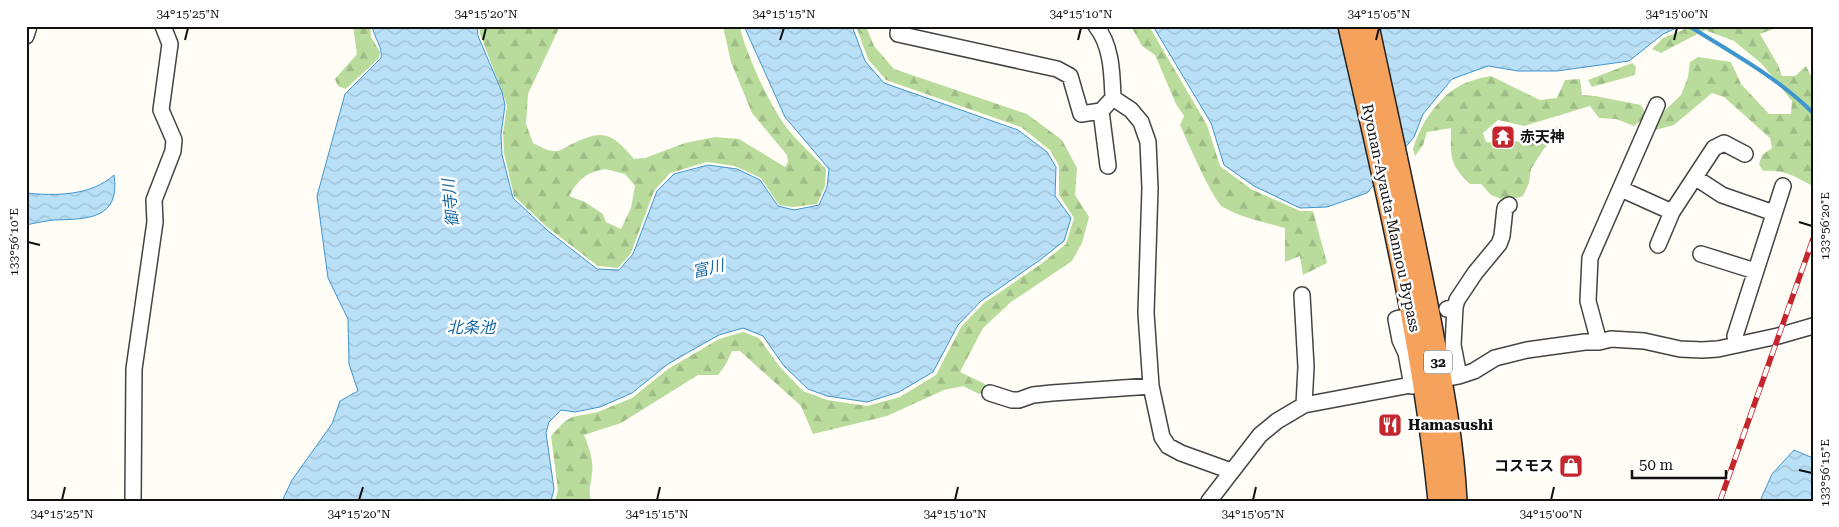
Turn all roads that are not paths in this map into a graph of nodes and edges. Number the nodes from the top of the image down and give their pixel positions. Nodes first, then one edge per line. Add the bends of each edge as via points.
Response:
1 (29, 26) edge
2 (163, 26) edge
3 (899, 26) edge
4 (1096, 26) edge
5 (1349, 26) edge
6 (1368, 26) edge
7 (26, 36) edge
8 (1113, 98) junction
9 (1658, 106) dead end
10 (1101, 111) junction
11 (1745, 154) dead end
12 (1108, 166) dead end
13 (1696, 178) junction
14 (1783, 186) dead end
15 (1621, 189) junction
16 (1509, 205) dead end
17 (1672, 212) junction
18 (1774, 213) junction
19 (1404, 227) junction
20 (1658, 246) dead end
21 (1701, 254) dead end
22 (1755, 271) junction
23 (1302, 295) dead end
24 (1400, 318) dead end
25 (1813, 326) edge
26 (1734, 336) dead end
27 (1599, 342) junction
28 (1434, 381) junction
29 (1151, 386) junction
30 (990, 393) dead end
31 (1304, 405) junction
32 (1231, 471) junction
33 (133, 501) edge
34 (1209, 501) edge
35 (1439, 501) edge
36 (1456, 501) edge

1 - 7 street
2 - 33 street via 170,44 161,110 174,140 173,152 154,200 156,222 134,369
3 - 10 street via 898,34 1057,68 1070,76 1081,114
4 - 8 street via 1107,47
5 - 19 highway, Ryonan-Ayauta-Mannou Bypass / 32
6 - 19 highway, Ryonan-Ayauta-Mannou Bypass / 32
8 - 10 street
8 - 29 street via 1132,110 1141,122 1148,142 1150,188 1146,313
9 - 15 street
10 - 12 street
11 - 13 street via 1724,143 1714,148
13 - 17 street
13 - 18 street via 1722,195
14 - 18 street
15 - 17 street
15 - 27 street via 1590,258 1588,301
16 - 28 street via 1504,211 1499,244 1450,308 1453,345
17 - 20 street
18 - 22 street
19 - 28 highway, Ryonan-Ayauta-Mannou Bypass / 32
21 - 22 street
22 - 26 street
23 - 31 street via 1306,367
24 - 28 street via 1396,319 1406,353
25 - 27 street via 1718,349 1680,350 1644,341 1611,339
27 - 28 street via 1527,350 1495,358 1474,371
28 - 31 street
28 - 35 highway, Ryonan-Ayauta-Mannou Bypass / 32
28 - 36 highway, Ryonan-Ayauta-Mannou Bypass / 32 via 1453,459
29 - 30 street via 1052,393 1019,400
29 - 32 street via 1162,437 1168,446
31 - 32 street via 1260,435
32 - 34 street

